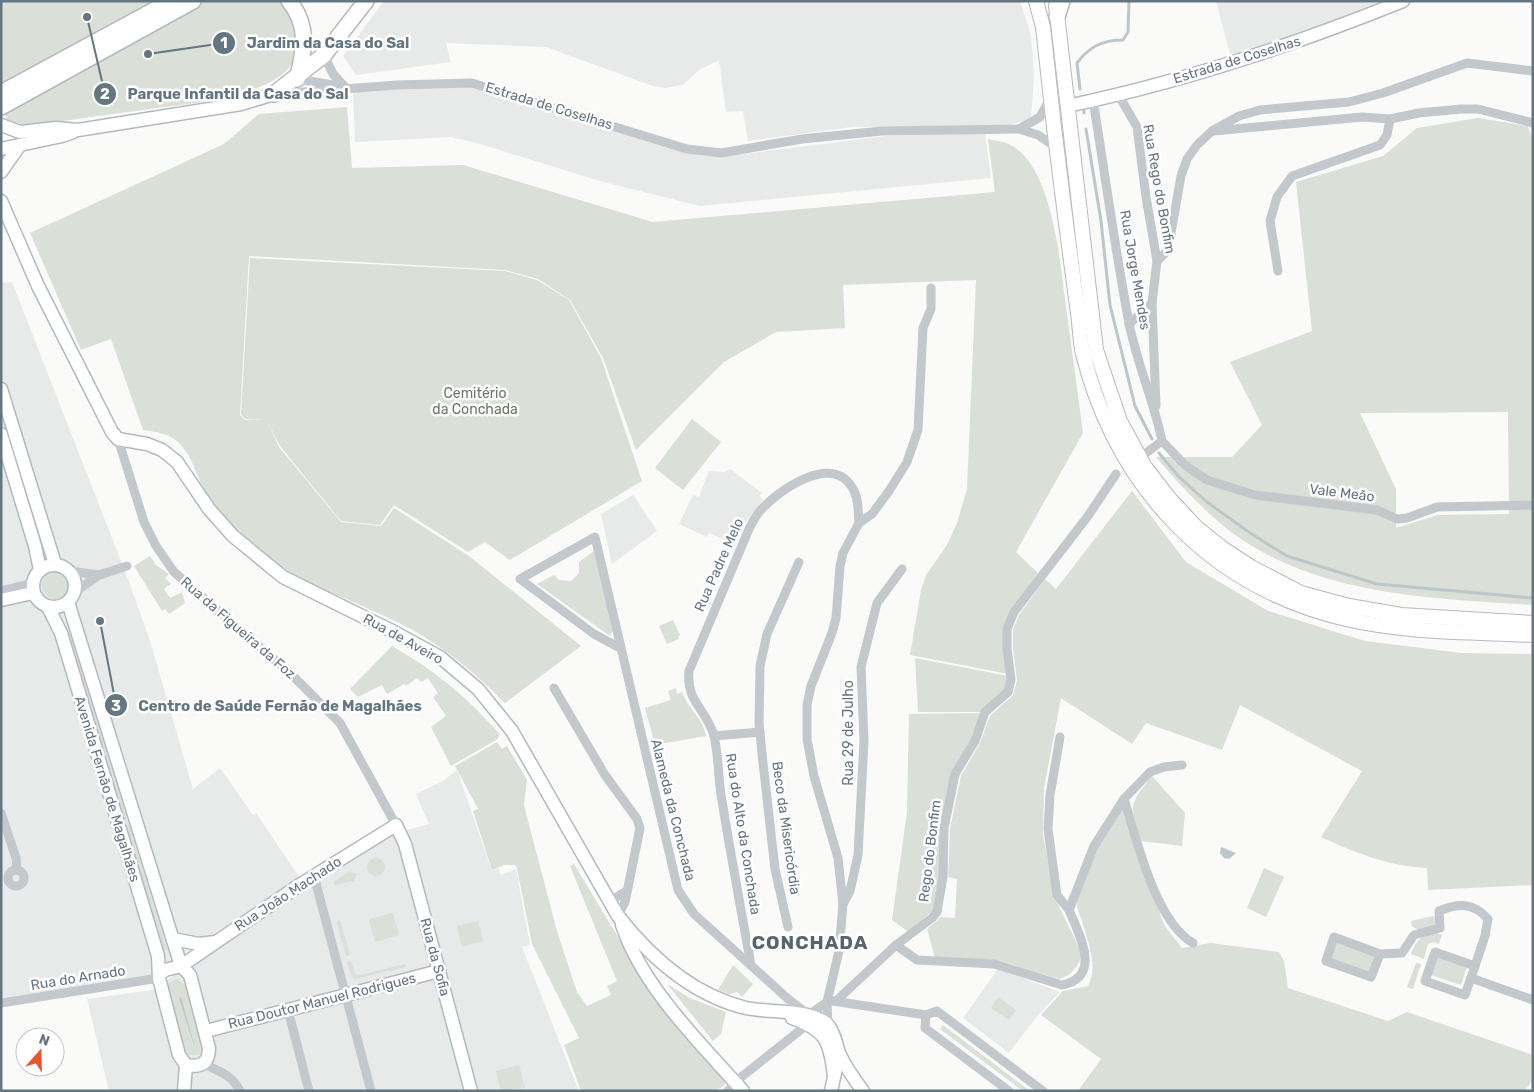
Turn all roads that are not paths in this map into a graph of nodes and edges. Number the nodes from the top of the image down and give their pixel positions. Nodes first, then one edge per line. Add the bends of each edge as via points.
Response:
1 (193, 1) edge
2 (289, 1) edge
3 (366, 1) edge
4 (1036, 1) edge
5 (1055, 1) edge
6 (1062, 1) edge
7 (1403, 1) edge
8 (167, 3) edge
9 (1057, 17) junction
10 (324, 55) junction
11 (1533, 71) edge
12 (297, 79) junction
13 (346, 88) junction
14 (1, 93) edge
15 (274, 94) junction
16 (1118, 94) junction
17 (1051, 97) junction
18 (1093, 100) junction
19 (1067, 106) junction
20 (1, 107) edge
21 (1390, 119) junction
22 (1533, 123) edge
23 (1, 125) edge
24 (1019, 129) junction
25 (78, 130) junction
26 (1212, 131) junction
27 (20, 145) junction
28 (1056, 147) junction
29 (1, 149) edge
30 (1, 172) edge
31 (1, 201) edge
32 (1157, 261) junction
33 (1278, 271) dead end
34 (930, 288) dead end
35 (1152, 303) junction
36 (1129, 324) junction
37 (1, 389) edge
38 (1157, 413) junction
39 (1, 434) edge
40 (118, 439) junction
41 (1162, 441) junction
42 (1146, 453) dead end
43 (1116, 474) dead end
44 (1533, 505) edge
45 (859, 523) junction
46 (799, 562) dead end
47 (55, 564) junction
48 (127, 566) dead end
49 (902, 569) dead end
50 (40, 570) junction
51 (70, 571) junction
52 (99, 575) junction
53 (33, 588) junction
54 (1, 592) edge
55 (72, 597) junction
56 (1, 600) edge
57 (48, 607) junction
58 (1533, 623) edge
59 (1533, 636) edge
60 (620, 648) junction
61 (554, 688) dead end
62 (760, 732) junction
63 (714, 736) junction
64 (1060, 737) dead end
65 (1182, 765) dead end
66 (1124, 799) junction
67 (1, 813) edge
68 (396, 825) junction
69 (16, 870) dead end
70 (314, 876) junction
71 (627, 891) junction
72 (610, 901) junction
73 (843, 904) junction
74 (1069, 910) junction
75 (618, 916) junction
76 (788, 927) dead end
77 (172, 939) junction
78 (215, 942) junction
79 (1193, 943) dead end
80 (896, 945) junction
81 (1380, 954) junction
82 (181, 966) junction
83 (751, 966) junction
84 (1476, 966) junction
85 (439, 971) junction
86 (160, 976) junction
87 (1471, 978) junction
88 (345, 995) junction
89 (1533, 1000) edge
90 (832, 1001) junction
91 (1, 1004) edge
92 (288, 1010) junction
93 (926, 1015) junction
94 (805, 1017) junction
95 (828, 1024) junction
96 (206, 1031) junction
97 (839, 1054) junction
98 (204, 1064) junction
99 (186, 1065) junction
100 (834, 1076) junction
101 (736, 1088) edge
102 (184, 1091) edge
103 (240, 1091) edge
104 (310, 1091) edge
105 (371, 1091) edge
106 (471, 1091) edge
107 (831, 1091) edge
108 (863, 1091) edge
109 (1009, 1091) edge
110 (1043, 1091) edge

1 - 20 highway
2 - 12 highway via 299,13 305,37
3 - 10 highway
4 - 17 main road via 1043,27
5 - 9 main road
6 - 9 highway
7 - 16 main road, Estrada de Coselhas via 1315,36
8 - 14 highway
9 - 19 main road
10 - 12 highway
10 - 13 street via 333,74
11 - 26 street via 1467,63 1349,102 1260,110 1238,116
12 - 13 street
12 - 15 highway
13 - 15 street, Estrada de Coselhas
13 - 24 street, Estrada de Coselhas via 472,83 688,149 721,153 802,139 882,131
15 - 25 main road, Estrada de Coselhas via 241,104
16 - 18 main road, Estrada de Coselhas
16 - 32 street, Rua Rego do Bonfim via 1137,127
17 - 24 street via 1040,116
17 - 28 main road
18 - 19 main road, Estrada de Coselhas
18 - 36 street, Rua Jorge Mendes
19 - 58 main road via 1096,350 1120,421 1145,467 1169,498 1196,527 1222,548 1301,593 1401,615
21 - 22 street via 1419,113 1478,109
21 - 26 street via 1362,117
21 - 33 street via 1387,135 1380,145 1301,172 1288,181 1277,197 1270,221
23 - 25 main road via 20,132 56,128
24 - 28 street, Estrada de Coselhas
25 - 27 main road
26 - 32 street via 1188,159 1181,176 1168,250
27 - 29 main road
27 - 30 main road
28 - 59 main road via 1083,353 1104,418 1134,475 1187,537 1244,579 1296,604 1346,619 1398,627
31 - 40 main road, Rua da Figueira da Foz via 38,286
32 - 35 street, Rua Rego do Bonfim
34 - 45 street via 931,309 924,328 918,430 907,462 889,491 872,514
35 - 36 street
35 - 38 street, Rua Rego do Bonfim
36 - 38 street, Rua Jorge Mendes via 1147,392
37 - 47 main road
38 - 41 street, Rua Jorge Mendes
39 - 50 main road
40 - 68 street, Rua da Figueira da Foz via 144,522 174,572 292,674 340,723
40 - 72 main road, Rua de Aveiro via 147,444 162,450 177,462 209,509 233,536 283,577 440,657 478,689 512,731
41 - 42 street
41 - 44 street, Vale Meão via 1185,465 1207,480 1255,495 1377,510 1397,519 1437,507
43 - 80 street, Rego do Bonfim via 1014,612 1007,629 1011,679 1008,692 985,712 974,741 955,774 944,828 943,877 936,912
45 - 63 street, Rua Padre Melo via 853,489 844,479 829,474 812,474 758,513 689,671 692,697
45 - 73 street via 843,553 836,618 811,686 808,706 808,739 814,776 838,858
46 - 62 street, Beco da Misericórdia via 767,634 760,666
47 - 50 main road
47 - 51 main road
48 - 52 street
49 - 73 street, Rua 29 de Julho via 877,603 861,667 864,741 858,854 850,891
50 - 53 main road
51 - 52 street
51 - 55 main road via 76,585
52 - 55 street
53 - 54 street
53 - 56 main road
53 - 57 main road via 37,599
55 - 57 main road via 59,607
55 - 77 main road, Avenida Fernão de Magalhães
57 - 86 main road, Avenida Fernão de Magalhães via 60,633 158,956
60 - 60 street, Alameda da Conchada via 595,538 520,579 594,634
60 - 83 street, Alameda da Conchada via 678,890 694,914
61 - 71 street via 605,775 637,819 640,828
62 - 63 street
62 - 76 street, Beco da Misericórdia via 775,869
63 - 83 street, Rua do Alto da Conchada via 722,802
64 - 74 street via 1048,829 1057,894
65 - 66 street via 1150,772
66 - 74 street via 1094,846
66 - 79 street via 1152,884 1173,927
67 - 69 street via 16,858
68 - 70 main road, Rua João Machado
68 - 85 main road, Rua da Sofia via 405,844
70 - 78 main road, Rua João Machado
70 - 88 street
71 - 72 street
71 - 75 street
72 - 75 main road, Rua de Aveiro
73 - 90 street via 840,951 831,983
74 - 80 street via 1086,953 1082,972 1073,983 1062,985 994,964 917,960
75 - 94 main road, Rua de Aveiro via 640,943 696,989 744,1008
75 - 101 main road, Rua de Aveiro via 629,947 655,986
77 - 78 main road via 199,944
77 - 82 main road, Avenida Fernão de Magalhães
78 - 82 main road, Rua João Machado
80 - 90 street, Rego do Bonfim
81 - 81 street via 1334,937 1326,961 1371,977
81 - 84 street via 1402,953 1414,935 1440,928 1439,911 1457,904 1480,910 1488,919
82 - 86 main road via 165,970
82 - 96 main road, Avenida Fernão de Magalhães via 190,975
83 - 94 street, Alameda da Conchada
84 - 87 street
84 - 87 street via 1435,952 1424,981 1465,995
85 - 88 main road, Rua Doutor Manuel Rodrigues
85 - 106 main road, Rua da Sofia
86 - 91 street, Rua do Arnado
86 - 99 main road, Avenida Fernão de Magalhães via 179,1055
87 - 89 street
88 - 92 main road, Rua Doutor Manuel Rodrigues
88 - 105 street
90 - 93 street
90 - 94 street, Rego do Bonfim
90 - 95 street
92 - 96 main road, Rua Doutor Manuel Rodrigues
92 - 104 street
93 - 109 street via 925,1028
93 - 110 street via 937,1011
94 - 95 main road
94 - 100 main road via 829,1043
94 - 101 street, Rego do Bonfim
95 - 97 main road
96 - 98 main road, Avenida Fernão de Magalhães via 209,1056
97 - 100 main road
97 - 108 main road
98 - 99 main road via 197,1067
98 - 103 street via 227,1075
99 - 102 main road, Avenida Fernão de Magalhães
100 - 107 main road

